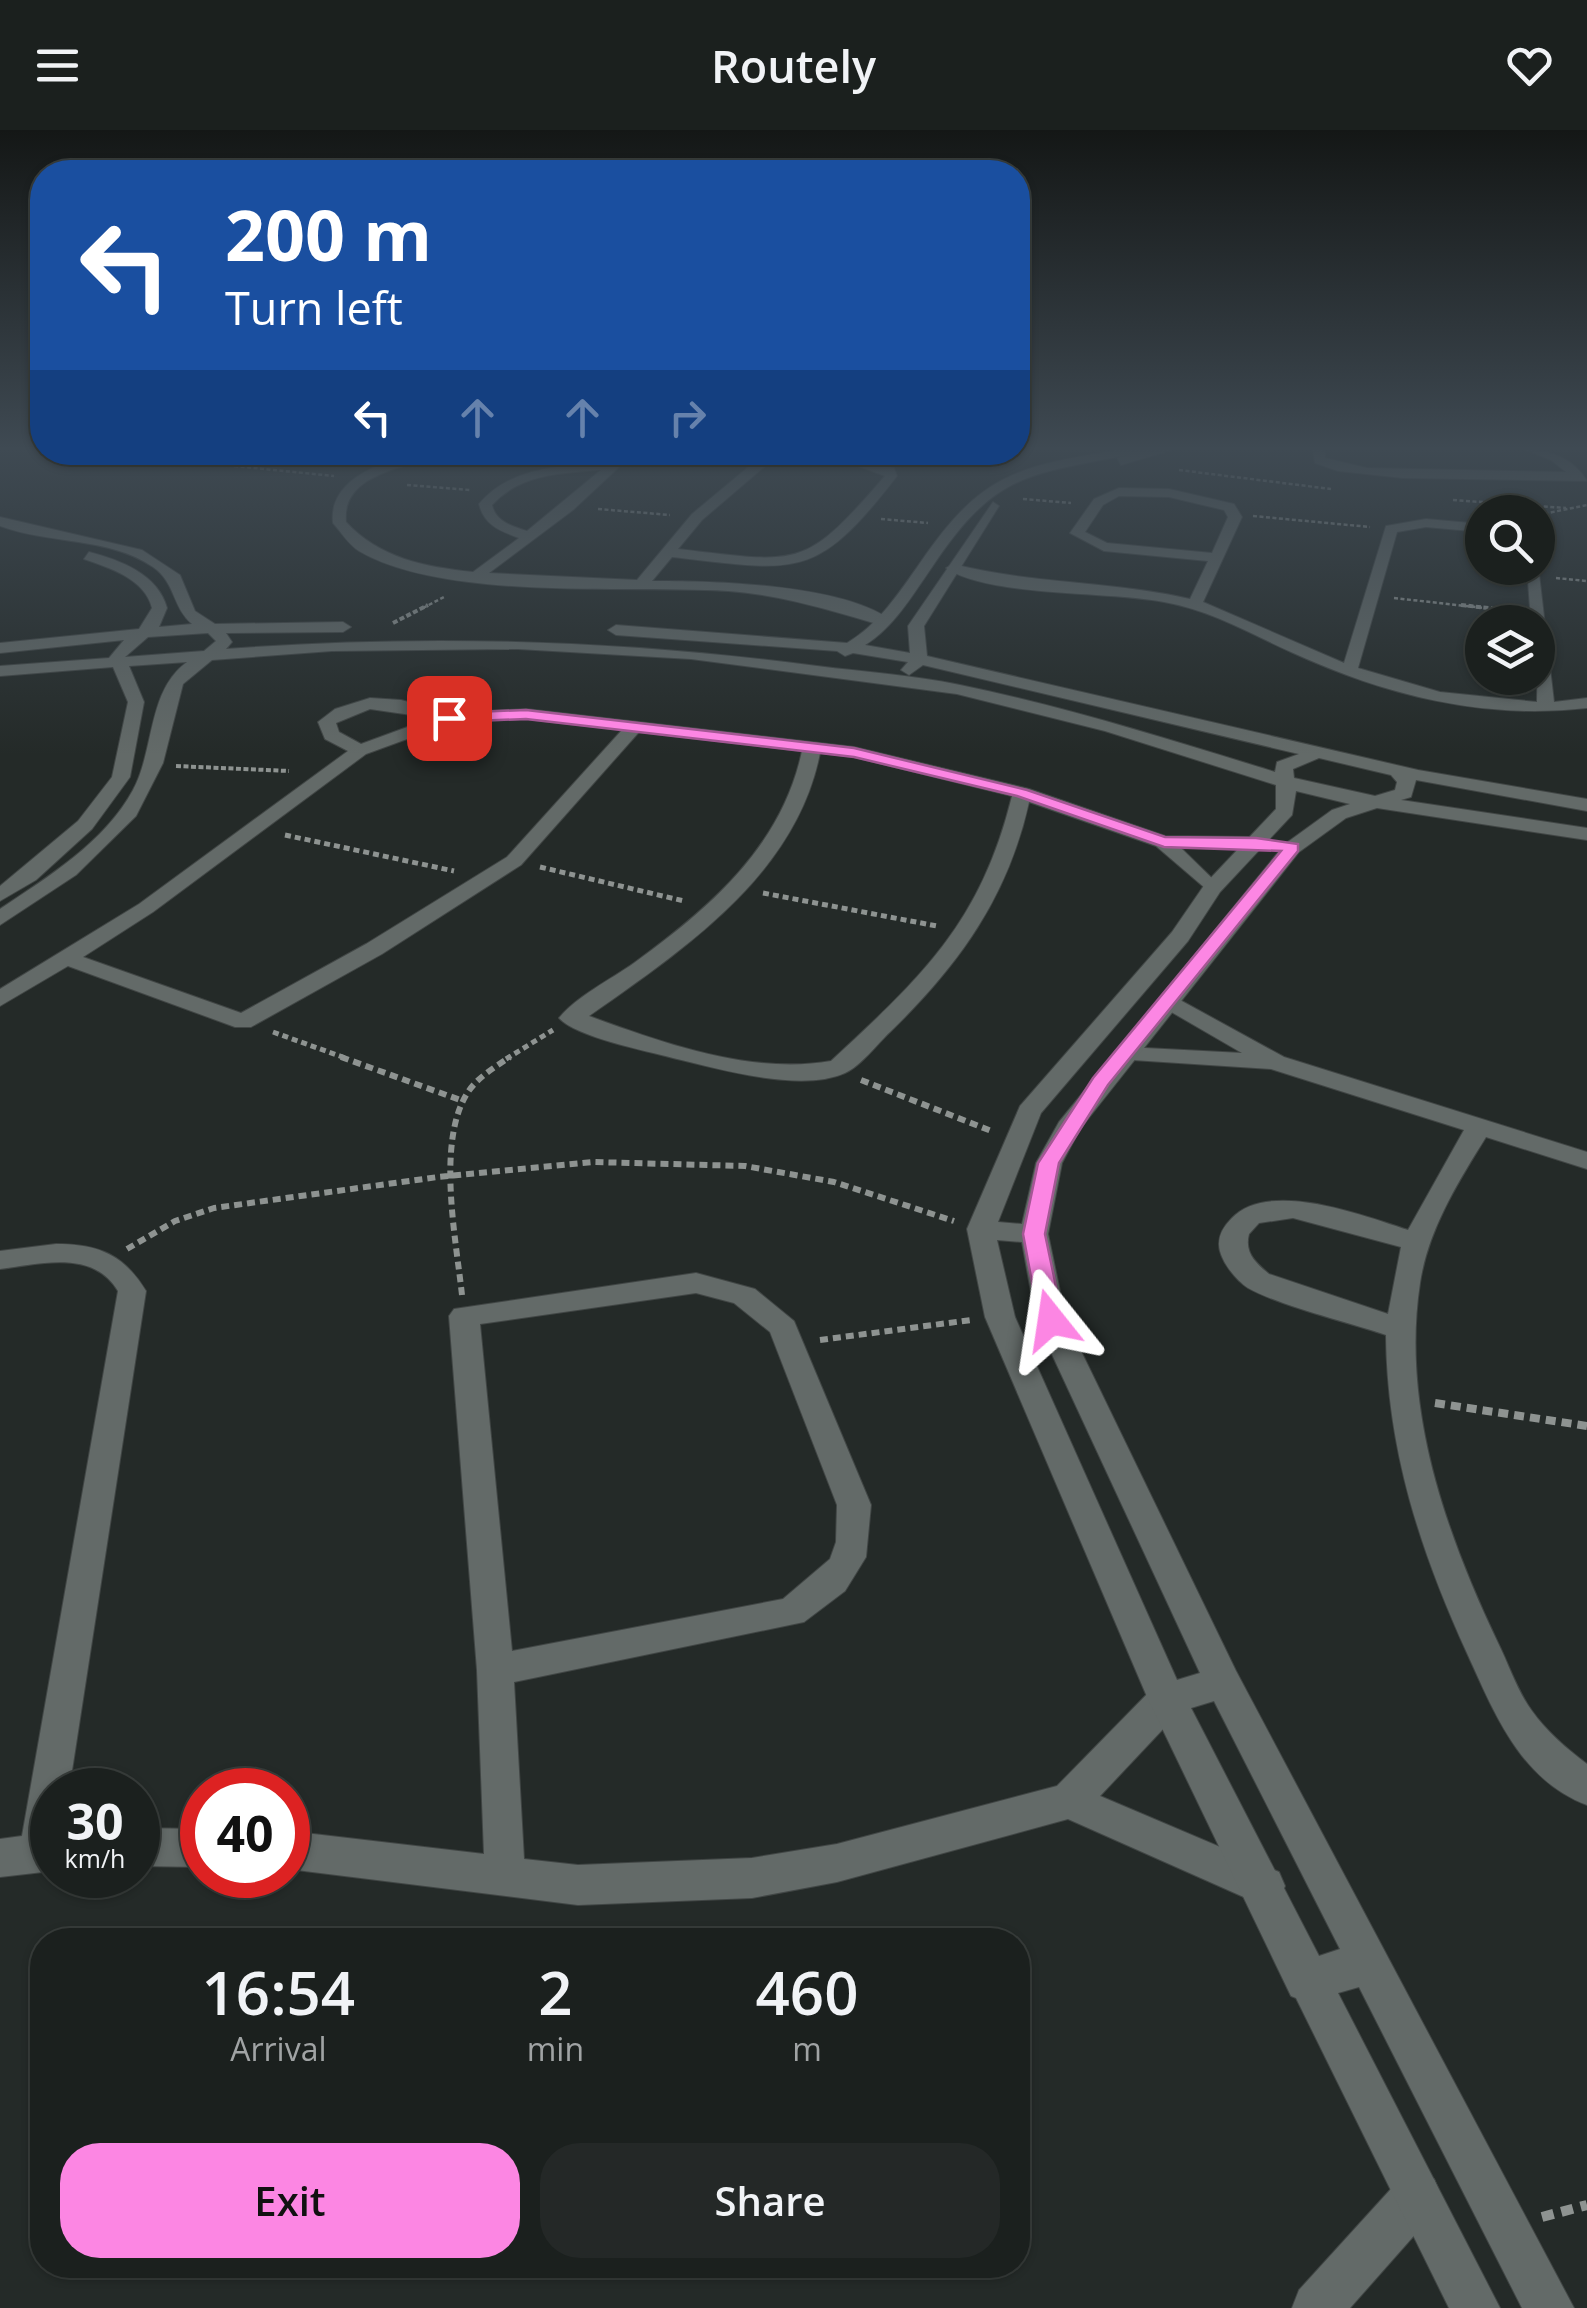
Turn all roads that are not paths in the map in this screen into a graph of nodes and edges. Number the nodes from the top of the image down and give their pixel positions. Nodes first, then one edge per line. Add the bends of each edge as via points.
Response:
1 (71, 552) edge
2 (133, 552) edge
3 (376, 552) edge
4 (507, 552) edge
5 (668, 552) joint
6 (817, 552) edge
7 (937, 552) edge
8 (965, 552) edge
9 (1151, 552) edge
10 (1218, 552) edge
11 (1384, 552) edge
12 (1215, 558) junction
13 (954, 568) junction
14 (476, 576) junction
15 (1007, 581) junction
16 (641, 584) junction
17 (941, 585) junction
18 (1536, 585) edge
19 (898, 600) junction
20 (832, 603) junction
21 (1195, 604) junction
22 (884, 620) junction
23 (388, 626) road end
24 (469, 626) dead end
25 (216, 630) junction
26 (136, 636) junction
27 (0, 648) edge
28 (850, 649) junction
29 (207, 657) junction
30 (919, 659) junction
31 (119, 662) junction
32 (0, 671) edge
33 (835, 671) junction
34 (1349, 672) junction
35 (889, 678) junction
36 (1587, 703) edge
37 (1546, 708) junction
38 (449, 718) junction
39 (634, 726) junction
40 (812, 747) junction
41 (360, 750) junction
42 (1314, 754) junction
43 (1400, 774) junction
44 (1288, 782) junction
45 (1022, 793) junction
46 (1380, 804) junction
47 (1587, 805) edge
48 (1587, 834) edge
49 (1164, 842) junction
50 (1256, 842) junction
51 (1292, 848) junction
52 (1212, 888) junction
53 (0, 895) edge
54 (0, 919) edge
55 (1196, 941) junction
56 (64, 957) junction
57 (0, 999) edge
58 (1169, 1001) junction
59 (1126, 1054) junction
60 (1274, 1062) junction
61 (1064, 1068) junction
62 (1100, 1082) junction
63 (1480, 1127) junction
64 (1587, 1161) edge
65 (980, 1229) junction
66 (1034, 1234) junction
67 (1416, 1242) junction
68 (0, 1260) edge
69 (1403, 1330) junction
70 (495, 1670) junction
71 (1223, 1682) junction
72 (1166, 1700) junction
73 (47, 1768) edge
74 (1587, 1787) edge
75 (1069, 1801) junction
76 (310, 1853) edge
77 (505, 1878) junction
78 (1264, 1886) junction
79 (1368, 1963) junction
80 (1306, 1981) junction
81 (1416, 2196) junction
82 (1317, 2308) edge
83 (1475, 2308) edge
84 (1549, 2308) edge

1 - 26 street via 134,575 154,597 158,616
2 - 25 street via 175,578 190,616
3 - 14 street via 412,566
4 - 14 street
5 - 6 street via 797,558
5 - 16 street
7 - 19 street
8 - 13 street
9 - 12 street
10 - 12 street
11 - 34 street
12 - 21 street
13 - 15 street
13 - 17 street
14 - 16 street
15 - 17 street
15 - 21 street
16 - 20 street via 724,586
17 - 30 street via 916,626
18 - 37 street
19 - 20 street
19 - 22 street
20 - 22 street
21 - 34 street
22 - 28 street
23 - 25 street
24 - 28 street
25 - 26 street
25 - 29 street via 224,642
26 - 27 street
26 - 31 street via 119,650
28 - 30 street
28 - 33 street via 829,661
29 - 31 street
29 - 33 street via 332,646 518,644
29 - 54 street via 181,675 172,691 138,801 77,866
30 - 35 street
30 - 42 street
31 - 32 street
31 - 53 street via 136,702 121,777 85,825
33 - 35 street
34 - 37 street via 1431,695
35 - 44 street via 1066,715
36 - 37 street
38 - 39 street via 526,714
38 - 41 street
38 - 41 street via 382,703 348,709 327,722 331,736
39 - 40 street
39 - 56 street via 514,861 243,1022
40 - 45 street via 895,760
40 - 45 street via 811,774 798,806 734,888 570,1018 709,1059 832,1069 917,993 968,932 995,888
41 - 56 street via 146,908
42 - 43 street
42 - 44 street via 1283,766
43 - 46 street via 1407,782 1404,793
43 - 47 street
44 - 46 street
44 - 50 street via 1285,810
45 - 49 street
46 - 48 street
46 - 51 street via 1339,814
49 - 50 street
49 - 52 street
50 - 51 street
50 - 52 street
51 - 55 street
52 - 55 street
55 - 58 street
55 - 61 street
56 - 57 street
58 - 59 street
58 - 60 street
59 - 60 street
59 - 62 street
60 - 63 street
61 - 62 street
61 - 65 street via 1014,1139
62 - 66 street via 1048,1163
63 - 64 street
63 - 67 street
65 - 66 street
65 - 72 street via 1000,1316
66 - 71 street via 1051,1320
67 - 69 street
67 - 69 street via 1296,1208 1253,1214 1232,1236 1234,1252 1260,1282
68 - 73 street via 64,1252 110,1263 132,1292
69 - 74 street via 1404,1398 1419,1484 1457,1596 1519,1723 1556,1765
70 - 70 street via 464,1316 696,1283 750,1296 770,1310 854,1505 857,1536 847,1566 824,1592 791,1612
70 - 77 street
71 - 72 street
71 - 79 street
72 - 75 street
72 - 78 street
75 - 77 street via 837,1864 752,1878 578,1884
75 - 78 street
76 - 77 street
78 - 80 street
79 - 80 street
79 - 84 street
80 - 81 street
81 - 82 street
81 - 83 street

